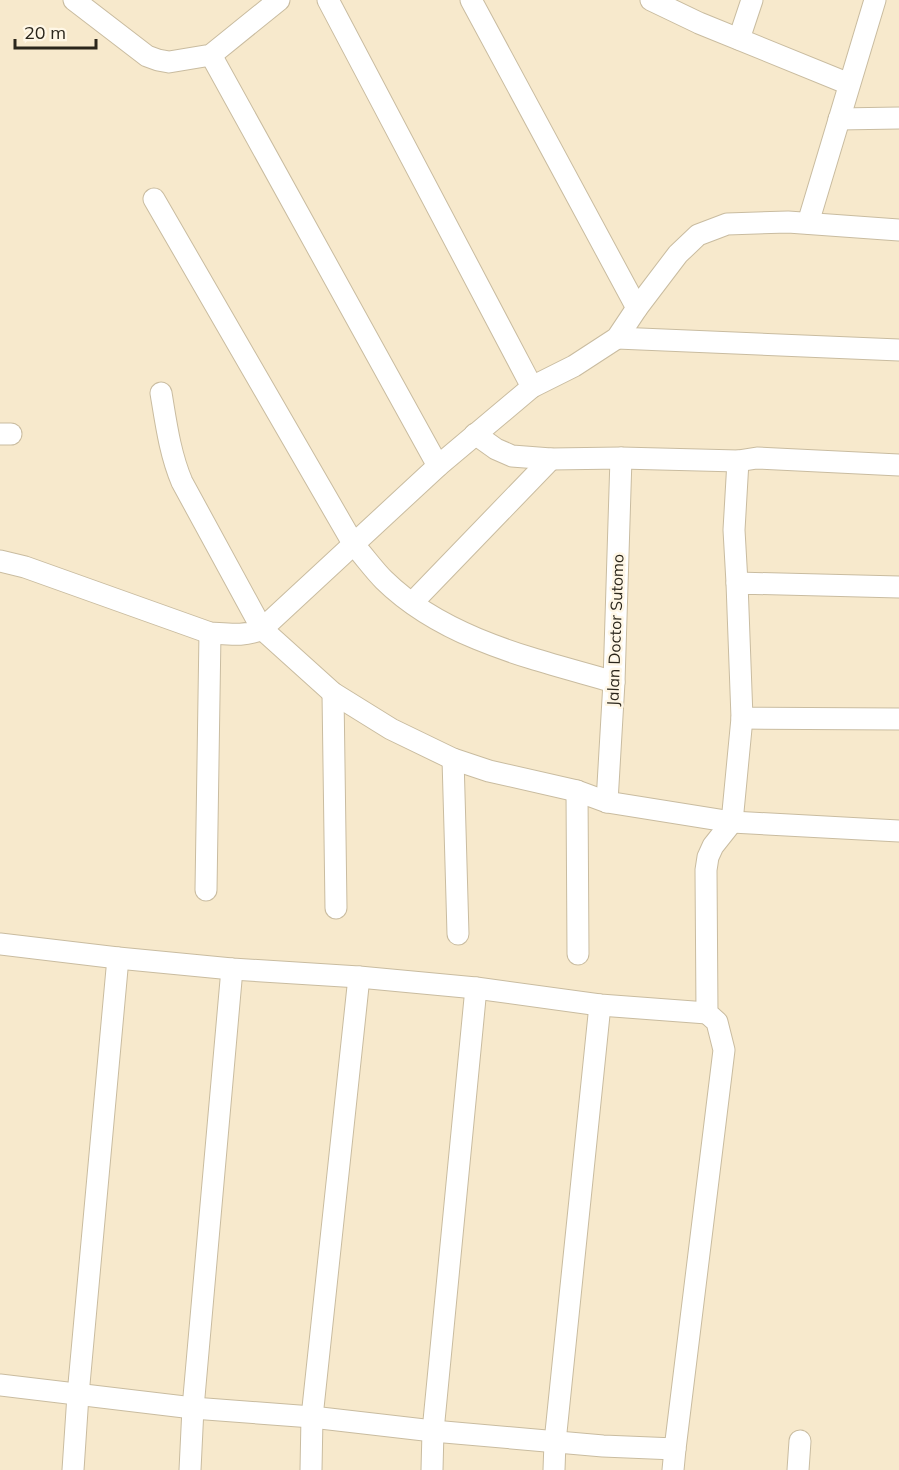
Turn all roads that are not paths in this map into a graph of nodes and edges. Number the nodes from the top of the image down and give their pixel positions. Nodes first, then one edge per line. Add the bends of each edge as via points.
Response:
1 (74, 0) edge
2 (279, 0) edge
3 (328, 0) edge
4 (471, 0) edge
5 (651, 0) edge
6 (752, 0) edge
7 (875, 0) edge
8 (740, 39) junction
9 (210, 55) junction
10 (849, 84) junction
11 (899, 118) edge
12 (839, 119) junction
13 (154, 199) dead end
14 (808, 223) junction
15 (899, 230) edge
16 (637, 308) junction
17 (617, 338) junction
18 (899, 350) edge
19 (531, 387) junction
20 (161, 393) dead end
21 (475, 434) junction
22 (621, 458) junction
23 (551, 459) junction
24 (738, 461) junction
25 (899, 465) edge
26 (438, 466) junction
27 (354, 545) junction
28 (0, 561) edge
29 (737, 583) junction
30 (899, 587) edge
31 (412, 603) junction
32 (261, 629) junction
33 (210, 633) junction
34 (614, 682) junction
35 (333, 693) junction
36 (742, 718) junction
37 (899, 720) edge
38 (453, 759) junction
39 (577, 791) junction
40 (608, 802) junction
41 (732, 822) junction
42 (899, 831) edge
43 (206, 890) dead end
44 (336, 908) dead end
45 (458, 934) dead end
46 (0, 944) edge
47 (578, 954) dead end
48 (118, 958) junction
49 (232, 969) junction
50 (359, 977) junction
51 (476, 988) junction
52 (600, 1005) junction
53 (707, 1013) junction
54 (0, 1385) edge
55 (78, 1395) junction
56 (193, 1408) junction
57 (312, 1417) junction
58 (433, 1431) junction
59 (800, 1441) dead end
60 (555, 1442) junction
61 (674, 1460) edge
62 (73, 1470) edge
63 (190, 1470) edge
64 (311, 1470) edge
65 (432, 1470) edge
66 (554, 1470) edge
67 (798, 1470) edge

1 - 9 street via 147,56 169,62
2 - 9 street
3 - 19 street
4 - 16 street
5 - 8 street
6 - 8 street
7 - 10 street
8 - 10 street
9 - 26 street
10 - 12 street
11 - 12 street
12 - 14 street
13 - 27 street
14 - 15 street
14 - 16 street via 726,224 698,235 678,254
16 - 17 street
17 - 18 street
17 - 19 street via 574,366
19 - 21 street
20 - 32 street via 182,482
21 - 23 street via 512,456
21 - 26 street
22 - 23 street
22 - 24 street
22 - 34 street, Jalan Doctor Sutomo
23 - 31 street
24 - 25 street via 757,458
24 - 29 street via 734,530
26 - 27 street
27 - 31 street via 384,580
27 - 32 street
28 - 33 street
29 - 30 street
29 - 36 street
31 - 34 street via 442,622 507,651
32 - 33 street via 237,635
32 - 35 street
33 - 43 street
34 - 40 street, Jalan Doctor Sutomo
35 - 38 street via 391,729
35 - 44 street
36 - 37 street
36 - 41 street
38 - 39 street
38 - 45 street
39 - 40 street
39 - 47 street
40 - 41 street
41 - 42 street
41 - 53 street via 713,846 706,870
46 - 48 street
48 - 49 street
48 - 55 street
49 - 50 street
49 - 56 street
50 - 51 street
50 - 57 street
51 - 52 street
51 - 58 street
52 - 53 street
52 - 60 street
53 - 61 street via 717,1022 724,1050
54 - 55 street
55 - 56 street
55 - 62 street
56 - 57 street
56 - 63 street
57 - 58 street
57 - 64 street
58 - 60 street
58 - 65 street
59 - 67 street
60 - 61 street
60 - 66 street

